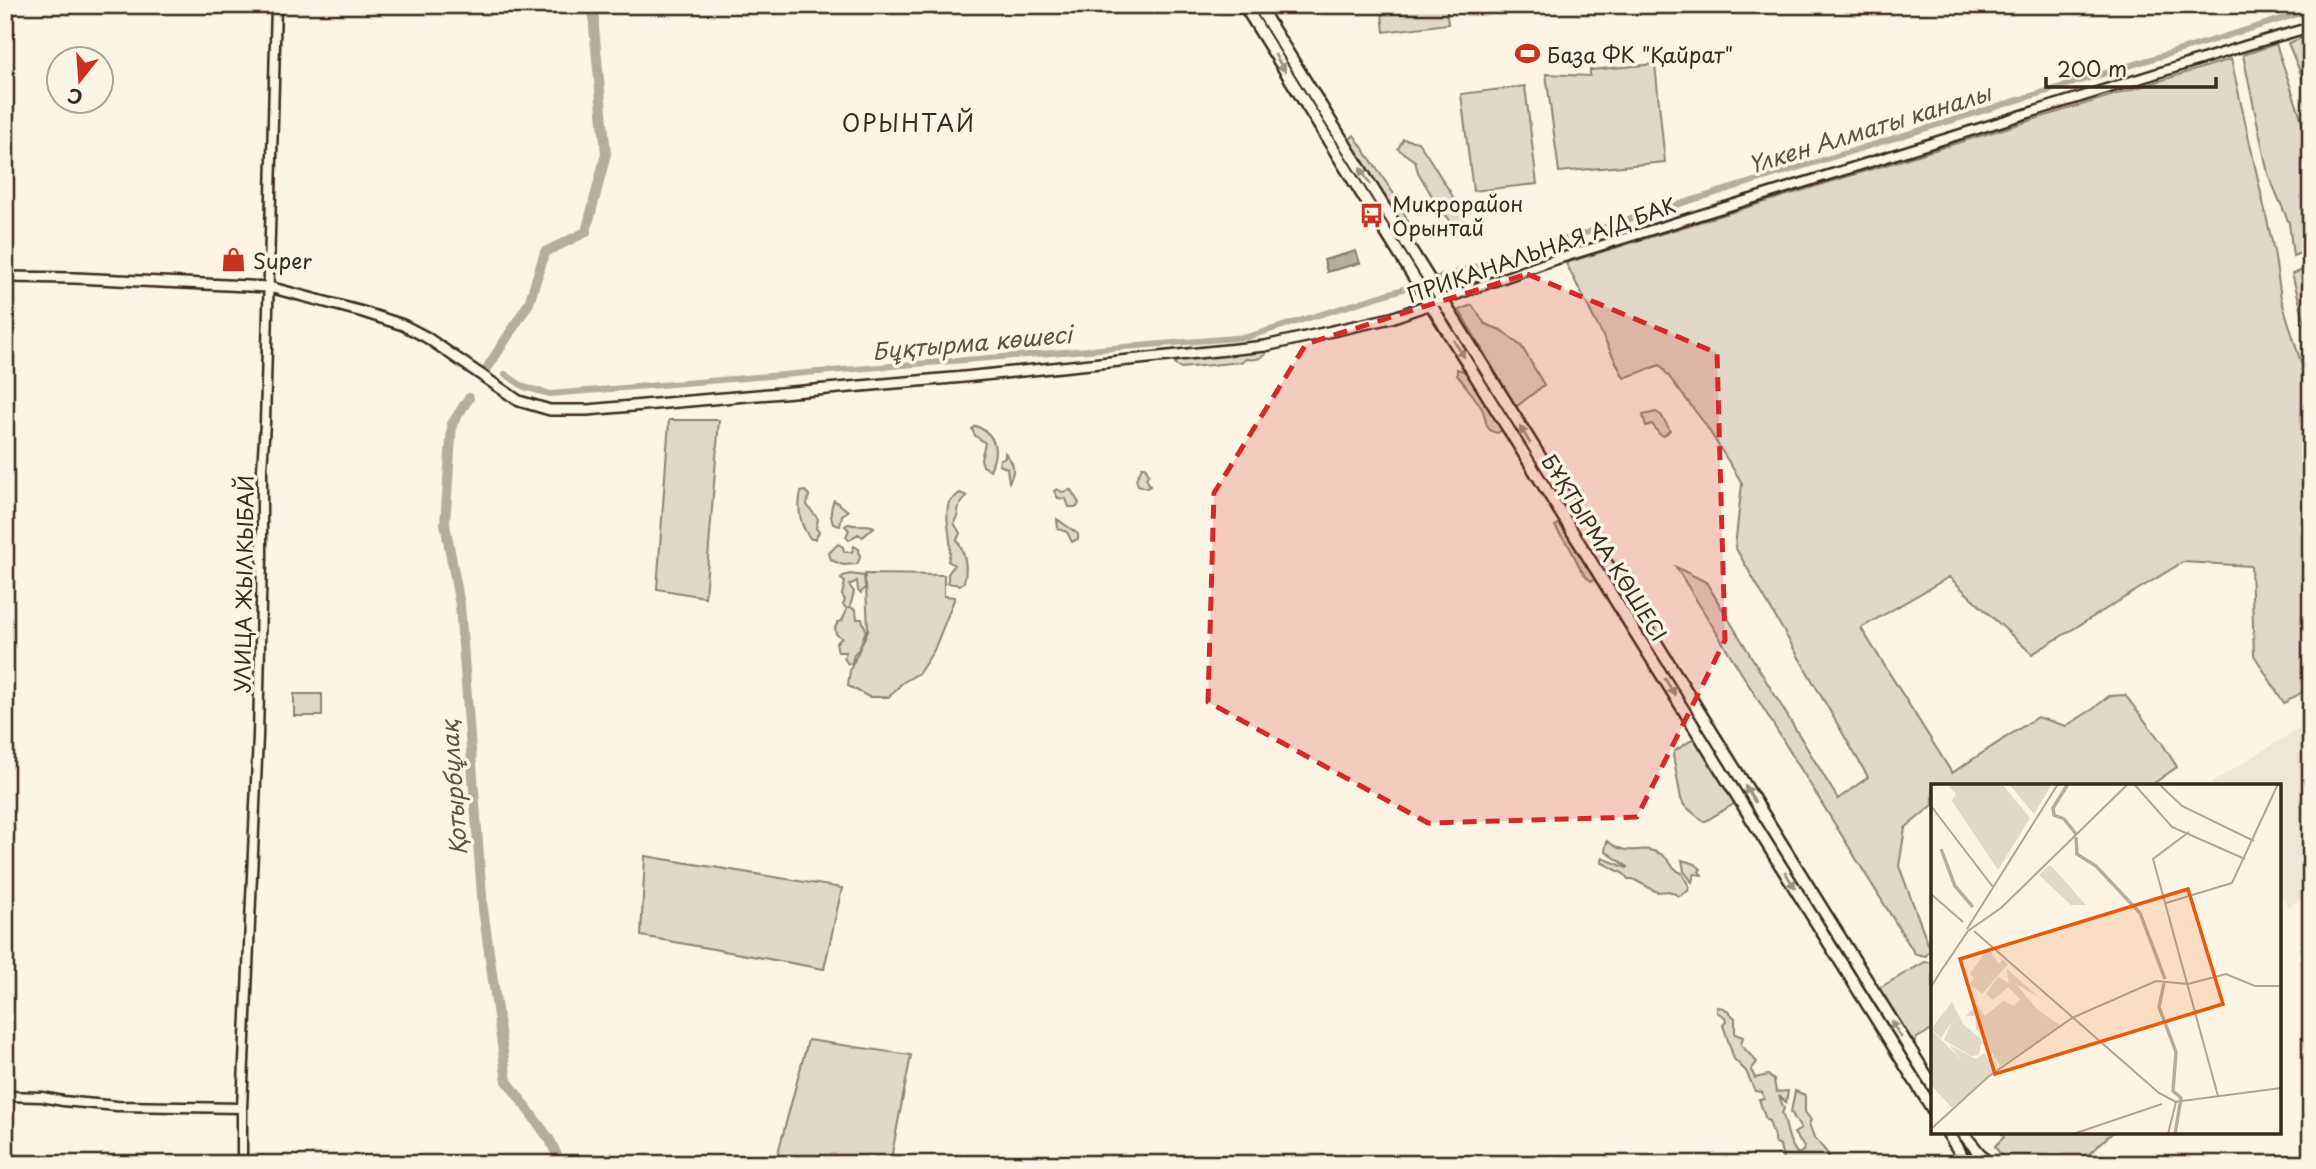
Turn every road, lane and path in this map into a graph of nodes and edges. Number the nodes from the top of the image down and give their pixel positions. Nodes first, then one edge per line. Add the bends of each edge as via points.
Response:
1 (276, 5) edge
2 (1244, 5) edge
3 (1258, 5) edge
4 (2311, 27) edge
5 (5, 277) edge
6 (269, 287) junction
7 (1440, 297) junction
8 (1431, 305) junction
9 (1508, 419) junction
10 (1589, 548) junction
11 (1848, 951) junction
12 (1838, 957) junction
13 (1931, 1083) edge
14 (5, 1096) edge
15 (1931, 1107) edge
16 (242, 1108) junction
17 (1948, 1134) edge
18 (1963, 1134) edge
19 (1964, 1134) edge
20 (242, 1164) edge
21 (1964, 1164) edge
22 (1981, 1164) edge
23 (1988, 1164) edge

1 - 6 street, УЛИЦА ЖЫЛКЫБАЙ
2 -> 8 main road, БҰҚТЫРМА КӨШЕСІ
7 -> 3 main road, БҰҚТЫРМА КӨШЕСІ
4 - 7 street, ПРИКАНАЛЬНАЯ А/Д БАК
5 - 6 main road, ПРИКАНАЛЬНАЯ А/Д БАК
6 - 8 main road, ПРИКАНАЛЬНАЯ А/Д БАК via 403,325 519,401 550,410 964,377 1265,346
6 - 16 street, УЛИЦА ЖЫЛКЫБАЙ via 258,736
7 - 8 main road, ПРИКАНАЛЬНАЯ А/Д БАК
7 - 9 main road, БҰҚТЫРМА КӨШЕСІ
8 -> 9 main road, БҰҚТЫРМА КӨШЕСІ
9 - 10 main road, БҰҚТЫРМА КӨШЕСІ
11 -> 10 main road, БҰҚТЫРМА КӨШЕСІ
10 -> 12 main road, БҰҚТЫРМА КӨШЕСІ
11 - 12 main road
13 -> 11 main road, БҰҚТЫРМА КӨШЕСІ
12 - 15 main road, БҰҚТЫРМА КӨШЕСІ
14 - 16 street
16 - 20 street, УЛИЦА ЖЫЛКЫБАЙ
17 - 21 main road
18 - 22 main road
19 - 23 main road

